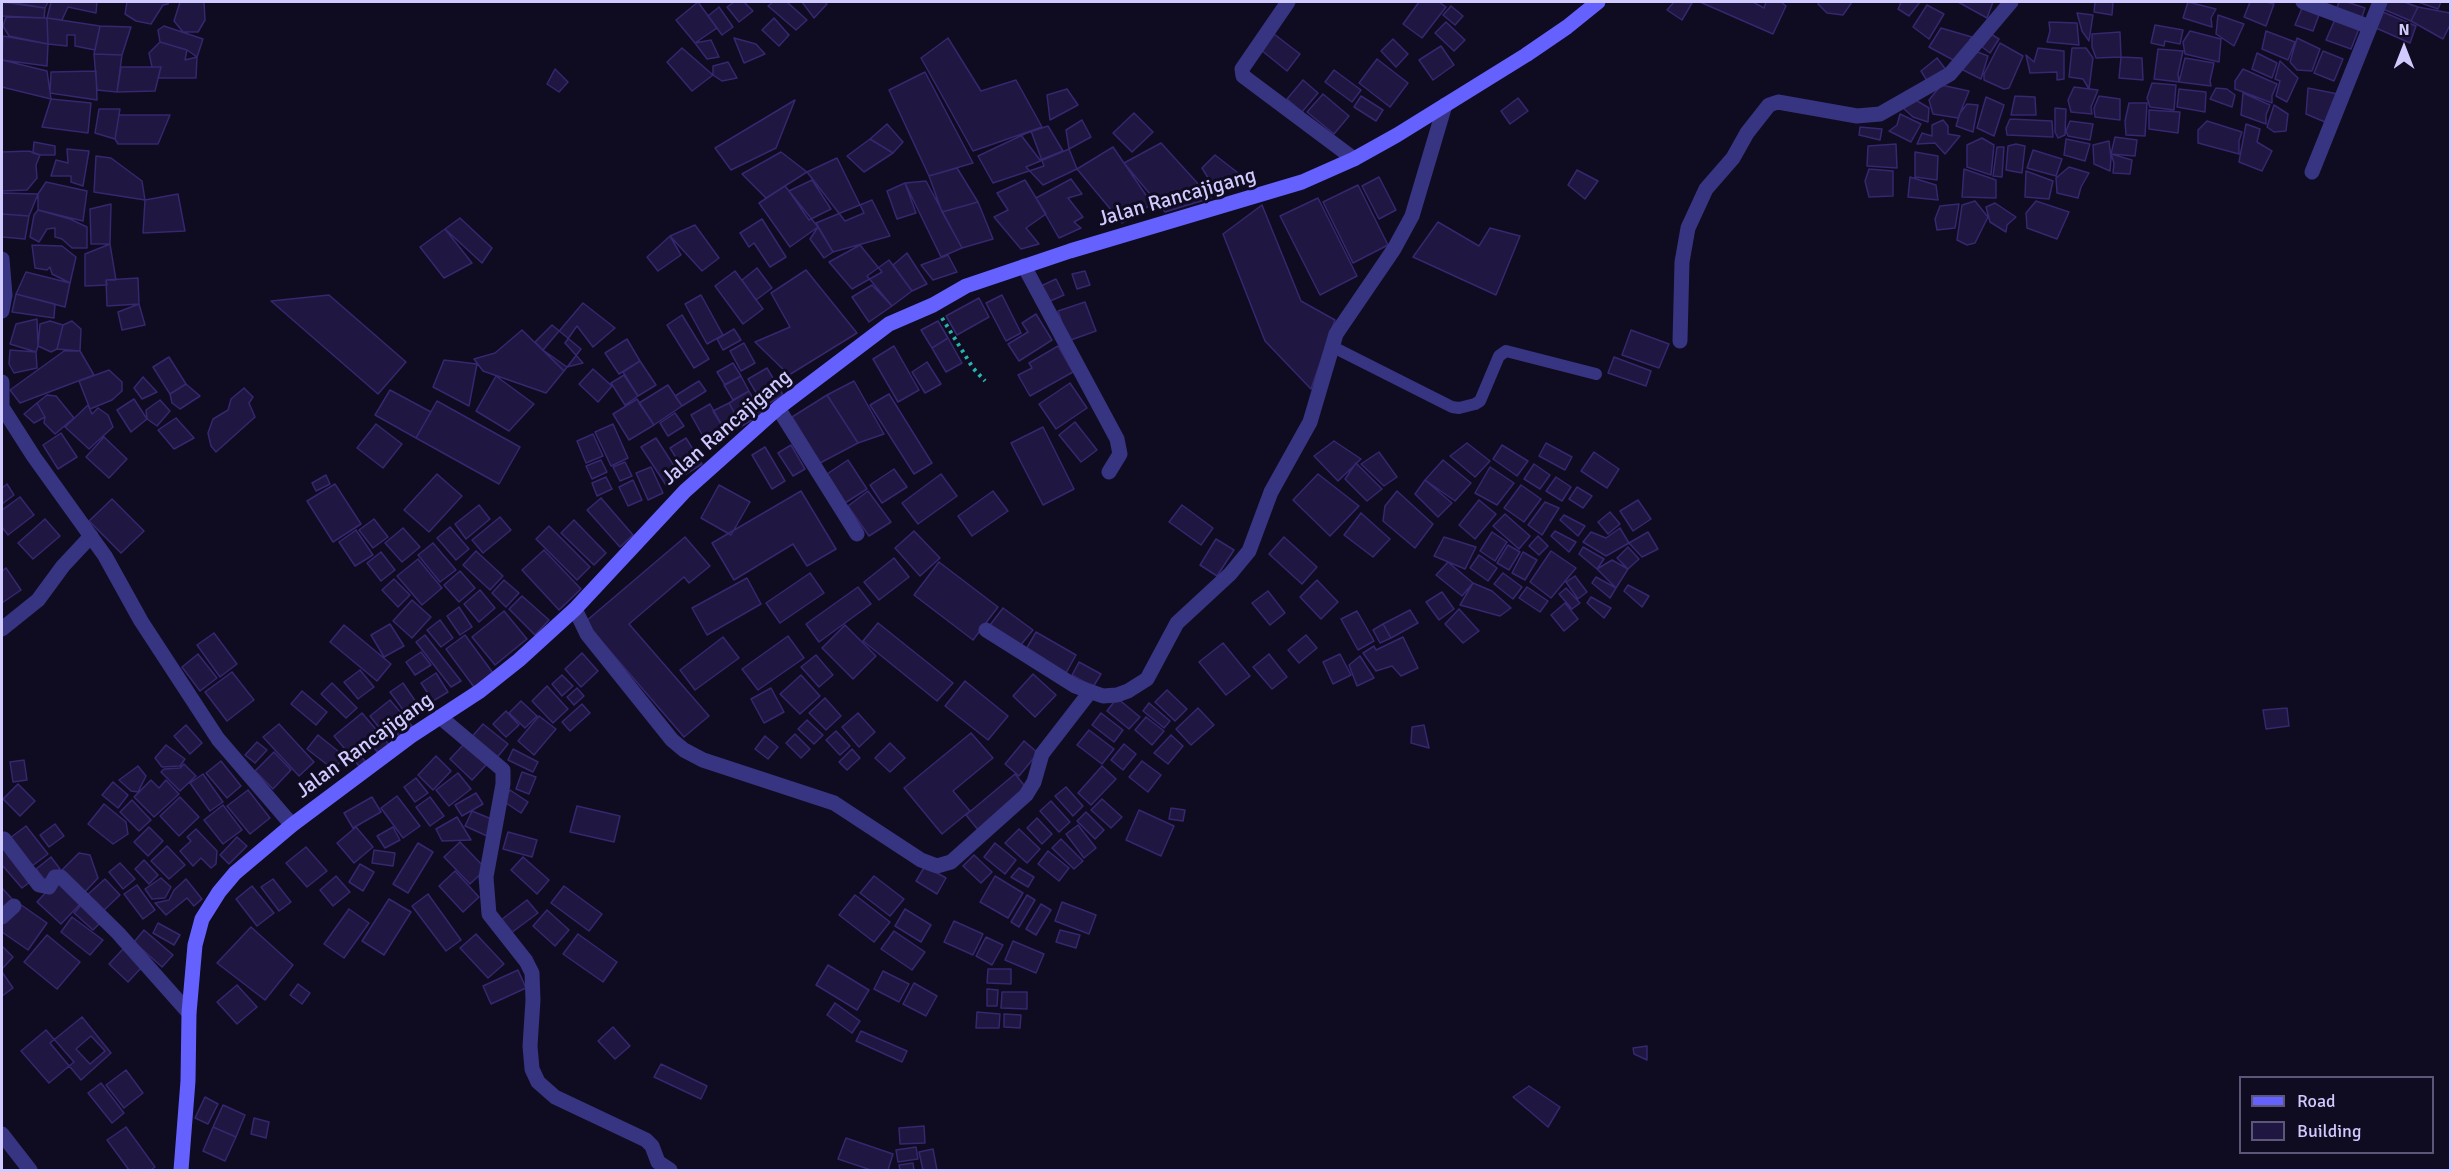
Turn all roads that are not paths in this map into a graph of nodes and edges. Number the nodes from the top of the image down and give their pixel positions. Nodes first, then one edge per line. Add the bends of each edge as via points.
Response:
1 (1288, 2) edge
2 (1598, 2) edge
3 (2011, 2) edge
4 (2303, 2) edge
5 (2380, 2) edge
6 (2370, 27) junction
7 (1445, 105) junction
8 (1354, 159) junction
9 (2312, 172) dead end
10 (2, 259) edge
11 (1024, 266) junction
12 (2, 311) edge
13 (1680, 341) dead end
14 (1333, 347) junction
15 (1596, 374) dead end
16 (2, 382) edge
17 (778, 408) junction
18 (1109, 472) dead end
19 (857, 534) dead end
20 (91, 537) junction
21 (575, 609) junction
22 (2, 629) edge
23 (986, 630) dead end
24 (1090, 692) junction
25 (440, 717) junction
26 (292, 825) junction
27 (4, 839) dead end
28 (14, 906) dead end
29 (2, 917) edge
30 (189, 1013) junction
31 (2, 1134) edge
32 (30, 1170) edge
33 (181, 1170) edge
34 (670, 1170) edge

1 - 8 street via 1242,69 1243,76
2 - 7 main road, Jalan Rancajigang via 1526,55
3 - 13 street via 1950,74 1880,114 1857,116 1778,102 1770,105 1706,189 1688,228 1682,262
4 - 6 street
5 - 6 street
6 - 9 street
7 - 8 main road, Jalan Rancajigang
7 - 14 street via 1407,225 1340,326
8 - 11 main road, Jalan Rancajigang via 1302,182
10 - 12 street
11 - 17 main road, Jalan Rancajigang via 966,286 889,324
11 - 18 street via 1117,439 1120,454
14 - 15 lane via 1460,408 1480,401 1499,356 1506,351
14 - 24 street via 1310,422 1271,492 1249,551 1178,623 1147,679 1117,695
16 - 20 street via 2,407
17 - 19 street
17 - 21 main road, Jalan Rancajigang via 685,491
20 - 22 street via 38,600
20 - 26 street via 218,739
21 - 24 street via 587,633 684,750 834,803 921,860 937,866 951,862 1026,795 1042,753
21 - 25 main road, Jalan Rancajigang via 480,691
23 - 24 street
25 - 26 main road, Jalan Rancajigang
25 - 34 street via 503,770 486,877 489,914 532,973 530,1046 538,1083 555,1097 646,1140 658,1162
26 - 30 main road, Jalan Rancajigang via 235,873 202,920 195,945
27 - 30 street via 39,885 49,887 55,877 61,877 118,933
28 - 29 street
30 - 33 main road, Jalan Rancajigang
31 - 32 street

